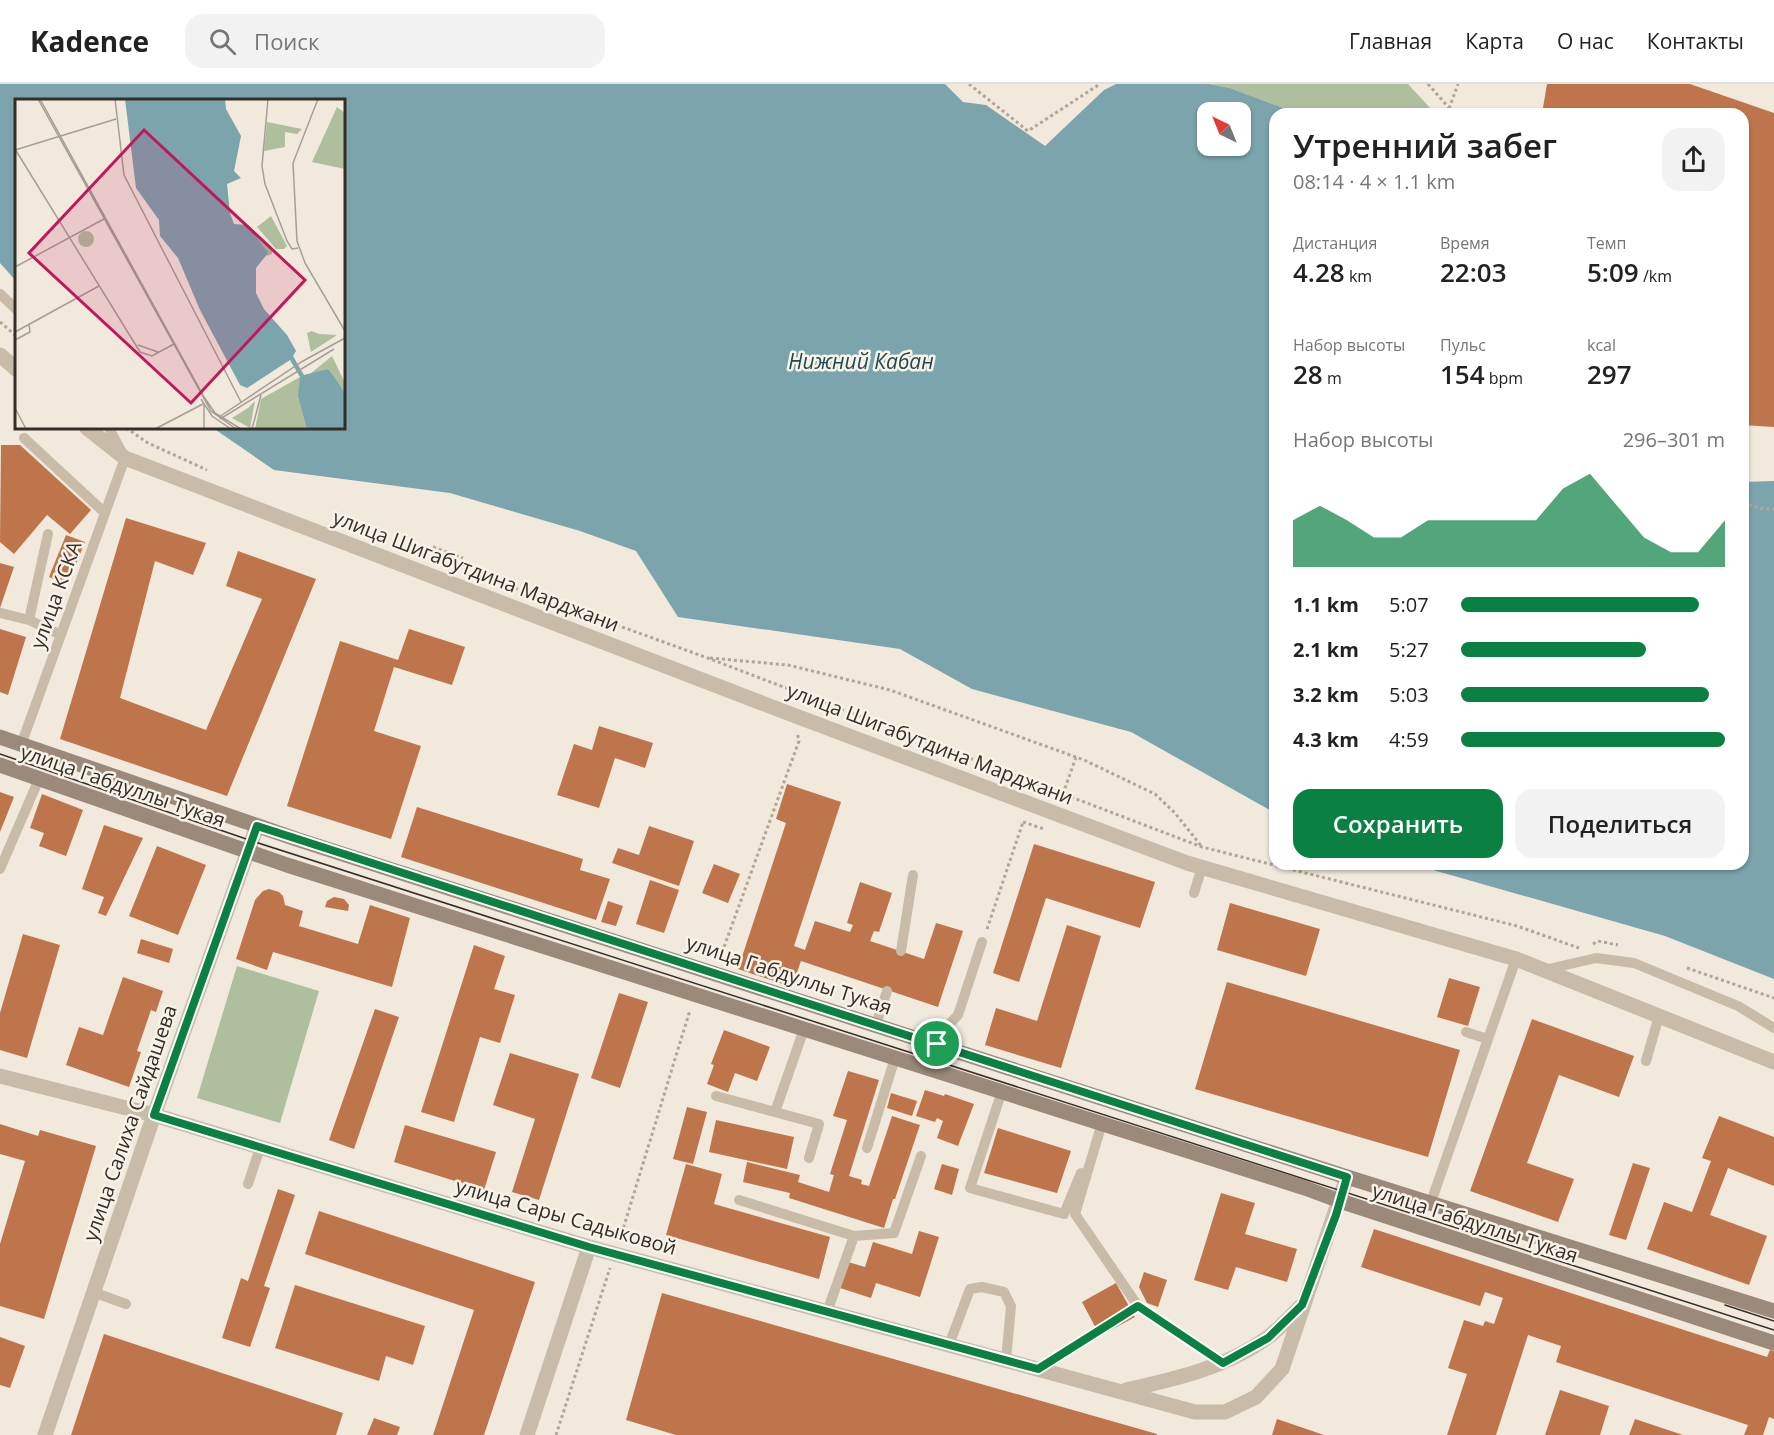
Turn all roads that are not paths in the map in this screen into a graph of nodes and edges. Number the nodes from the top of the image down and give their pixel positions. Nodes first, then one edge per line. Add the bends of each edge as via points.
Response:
1 (0, 294) edge
2 (15, 308) edge
3 (0, 355) edge
4 (15, 368) edge
5 (88, 429) edge
6 (110, 429) edge
7 (24, 438) dead end
8 (124, 458) junction
9 (105, 513) junction
10 (48, 534) dead end
11 (1, 613) edge
12 (28, 620) junction
13 (61, 635) junction
14 (0, 737) edge
15 (21, 745) junction
16 (0, 765) edge
17 (39, 779) junction
18 (257, 826) junction
19 (248, 851) junction
20 (1202, 867) junction
21 (0, 869) edge
22 (913, 875) dead end
23 (1194, 893) dead end
24 (982, 942) road end
25 (901, 951) dead end
26 (1516, 959) junction
27 (1544, 970) junction
28 (887, 990) dead end
29 (1659, 1016) junction
30 (876, 1025) junction
31 (1774, 1028) edge
32 (804, 1029) junction
33 (1466, 1032) dead end
34 (1488, 1039) junction
35 (937, 1044) junction
36 (895, 1058) junction
37 (1646, 1061) dead end
38 (1774, 1062) edge
39 (0, 1076) edge
40 (1002, 1091) junction
41 (716, 1096) dead end
42 (775, 1112) junction
43 (154, 1115) junction
44 (1100, 1130) junction
45 (261, 1148) junction
46 (867, 1149) dead end
47 (921, 1156) dead end
48 (809, 1158) dead end
49 (1347, 1177) junction
50 (248, 1184) dead end
51 (739, 1200) dead end
52 (1340, 1201) junction
53 (1431, 1202) junction
54 (854, 1236) junction
55 (589, 1247) junction
56 (93, 1293) junction
57 (126, 1304) dead end
58 (1302, 1305) junction
59 (1138, 1306) junction
60 (1774, 1311) edge
61 (827, 1312) junction
62 (1774, 1343) edge
63 (949, 1345) junction
64 (1006, 1360) junction
65 (1223, 1363) junction
66 (1038, 1369) junction
67 (1123, 1391) junction
68 (45, 1435) edge
69 (527, 1435) edge

1 - 2 lane
3 - 4 street
5 - 8 street, улица Шигабутдина Марджани
6 - 8 lane
7 - 9 lane
8 - 9 lane, улица КСКА
8 - 20 street, улица Шигабутдина Марджани
9 - 13 lane, улица КСКА
10 - 12 lane
11 - 12 lane
12 - 13 lane
13 - 15 lane, улица КСКА
14 - 15 main road, улица Габдуллы Тукая
15 - 18 main road, улица Габдуллы Тукая
16 - 17 main road, улица Габдуллы Тукая
17 - 19 main road, улица Габдуллы Тукая
17 - 21 lane
18 - 19 street, улица Салиха Сайдашева
18 - 30 main road, улица Габдуллы Тукая
19 - 32 main road, улица Габдуллы Тукая
19 - 43 street, улица Салиха Сайдашева
20 - 23 lane
20 - 26 street, улица Шигабутдина Марджани
22 - 25 lane
24 - 35 lane via 958,1015 940,1034
26 - 27 street, улица Шигабутдина Марджани
26 - 34 lane
27 - 29 street, улица Шигабутдина Марджани
27 - 31 lane via 1596,958 1634,963 1738,1006
28 - 30 lane
29 - 37 lane
29 - 38 street, улица Шигабутдина Марджани
30 - 35 main road, улица Габдуллы Тукая
32 - 36 main road, улица Габдуллы Тукая
32 - 42 lane
33 - 34 lane
34 - 53 lane
35 - 49 main road, улица Габдуллы Тукая
36 - 40 main road, улица Габдуллы Тукая
36 - 46 lane
39 - 43 street, улица Сары Садыковой
40 - 44 main road, улица Габдуллы Тукая
40 - 44 lane via 970,1188 1064,1214
41 - 42 lane
42 - 48 lane via 819,1124
43 - 45 street, улица Сары Садыковой
43 - 56 street, улица Салиха Сайдашева
44 - 52 main road, улица Габдуллы Тукая
44 - 59 lane via 1075,1214
45 - 50 lane
45 - 55 street, улица Сары Садыковой
47 - 54 lane via 894,1233
49 - 52 street, улица Сары Садыковой
49 - 53 main road, улица Габдуллы Тукая
51 - 54 lane
52 - 58 street, улица Сары Садыковой
52 - 62 main road, улица Габдуллы Тукая
53 - 60 main road, улица Габдуллы Тукая
54 - 61 lane
55 - 61 street, улица Сары Садыковой
55 - 69 street
56 - 57 lane
56 - 68 street, улица Салиха Сайдашева
58 - 65 street, улица Сары Садыковой via 1268,1338
58 - 67 street, улица Сары Садыковой via 1282,1369 1256,1397 1225,1412 1195,1412
59 - 65 lane
59 - 66 lane
61 - 63 street, улица Сары Садыковой
63 - 64 street, улица Сары Садыковой
63 - 64 lane via 970,1289 982,1287 1004,1292 1011,1306
64 - 66 street, улица Сары Садыковой
65 - 67 street, улица Сары Садыковой
66 - 67 street, улица Сары Садыковой

